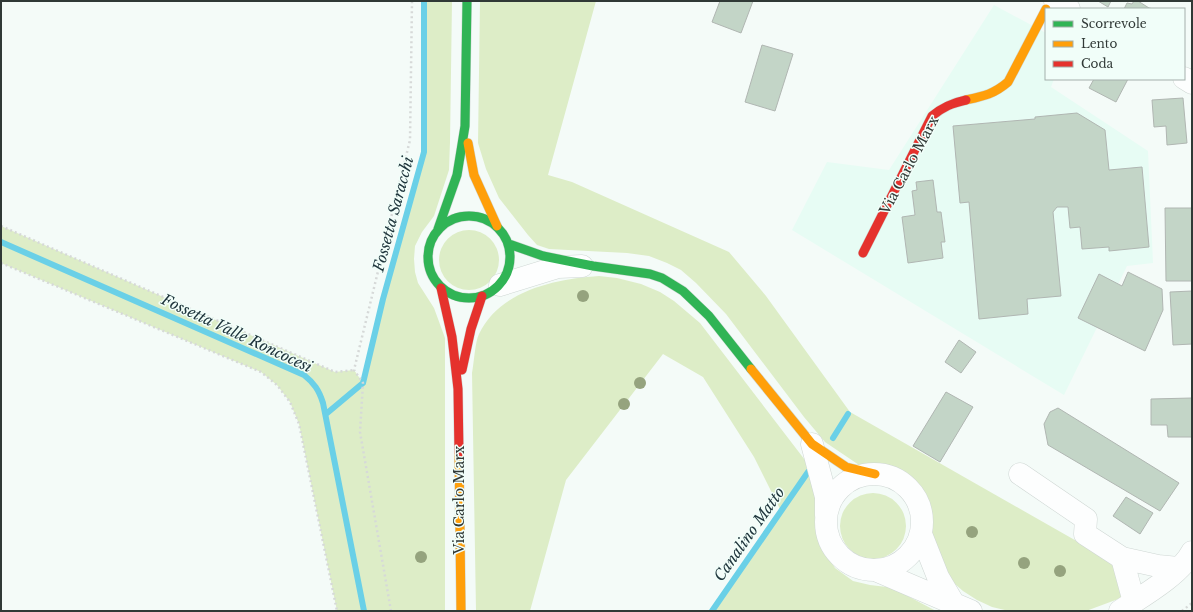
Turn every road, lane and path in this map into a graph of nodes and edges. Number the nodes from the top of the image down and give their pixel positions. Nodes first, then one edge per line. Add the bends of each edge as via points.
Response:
1 (412, 1) edge
2 (466, 1) edge
3 (1055, 1) edge
4 (1067, 8) edge
5 (1045, 11) edge
6 (465, 126) junction
7 (1, 226) edge
8 (497, 226) junction
9 (438, 229) junction
10 (508, 244) junction
11 (863, 253) dead end
12 (1, 263) edge
13 (593, 266) junction
14 (500, 285) junction
15 (441, 288) junction
16 (482, 296) junction
17 (354, 370) junction
18 (458, 389) junction
19 (812, 444) junction
20 (875, 474) junction
21 (1020, 474) dead end
22 (826, 517) junction
23 (921, 534) junction
24 (1122, 558) junction
25 (1185, 560) edge
26 (875, 570) junction
27 (1192, 603) edge
28 (1127, 606) edge
29 (963, 608) edge
30 (337, 611) edge
31 (391, 611) edge
32 (461, 611) edge
33 (1182, 611) edge

1 - 17 path via 410,140
2 - 6 street
3 - 4 street
5 - 11 street, Via Carlo Marx via 1008,82 989,95 953,103 932,116
6 - 8 street via 474,175
6 - 9 street via 457,175
7 - 17 path via 335,372
8 - 9 street via 486,219 460,216
8 - 10 street
9 - 15 street via 427,253 428,266
10 - 13 street via 543,256
10 - 14 street via 510,258 507,272
12 - 30 path via 261,372 277,385 290,402 299,424
13 - 14 street via 558,267
13 - 19 street via 650,274 683,291 709,316
14 - 16 street
15 - 16 street via 453,296 467,299
15 - 18 street, Via Carlo Marx via 452,337
16 - 18 street, Via Carlo Marx via 470,329
17 - 31 path via 363,383 360,432
18 - 32 street, Via Carlo Marx
19 - 20 street via 846,467
19 - 22 street via 826,497
20 - 22 street via 854,479 837,491
20 - 23 street via 889,476 902,483 912,493 919,506
21 - 24 street via 1086,519 1085,534
22 - 26 street via 827,533 833,548 844,560 859,568
23 - 26 street via 904,560 890,567
23 - 29 street via 938,577
24 - 25 street via 1158,566
24 - 28 street
25 - 28 street via 1155,589
26 - 29 street
27 - 33 path

